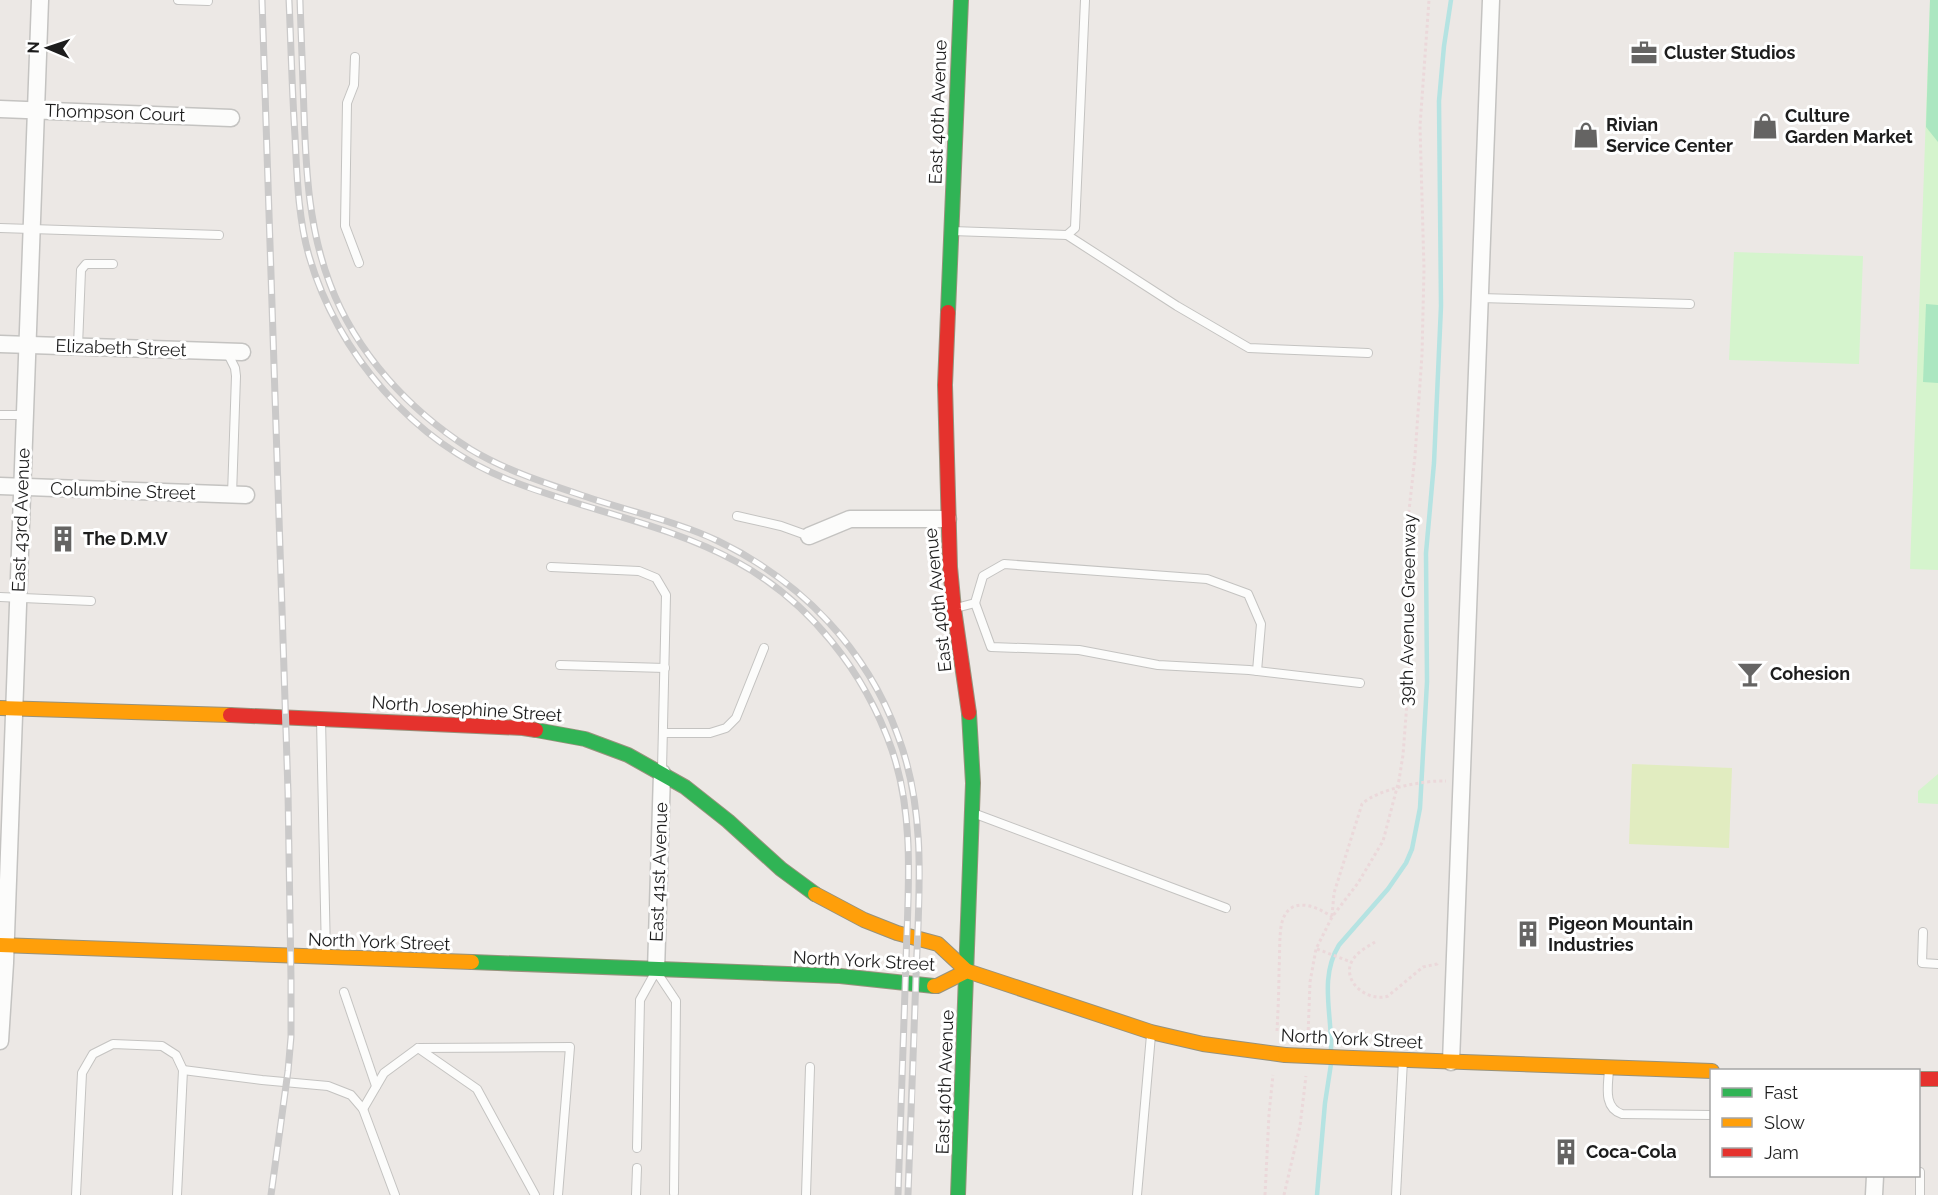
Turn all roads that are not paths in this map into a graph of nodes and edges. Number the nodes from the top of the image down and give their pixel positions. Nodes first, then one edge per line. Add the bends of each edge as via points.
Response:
1 (40, 0) edge
2 (178, 0) edge
3 (961, 0) edge
4 (1085, 0) edge
5 (1491, 0) edge
6 (208, 1) edge
7 (355, 57) dead end
8 (0, 109) edge
9 (36, 110) junction
10 (231, 118) dead end
11 (0, 228) edge
12 (32, 229) junction
13 (952, 231) junction
14 (219, 235) dead end
15 (1066, 236) junction
16 (359, 263) dead end
17 (113, 264) dead end
18 (1480, 298) junction
19 (1690, 304) dead end
20 (0, 344) edge
21 (28, 345) junction
22 (78, 346) junction
23 (235, 352) joint
24 (1368, 353) dead end
25 (0, 414) edge
26 (25, 415) junction
27 (0, 486) edge
28 (22, 487) junction
29 (239, 495) joint
30 (737, 516) dead end
31 (948, 519) junction
32 (809, 536) joint
33 (551, 567) dead end
34 (0, 597) edge
35 (18, 598) junction
36 (91, 601) dead end
37 (975, 603) junction
38 (954, 609) junction
39 (764, 648) dead end
40 (560, 665) dead end
41 (665, 668) junction
42 (1257, 671) junction
43 (1360, 683) dead end
44 (7, 708) edge
45 (321, 718) junction
46 (664, 733) junction
47 (662, 773) junction
48 (972, 813) junction
49 (5, 826) edge
50 (1226, 908) dead end
51 (1923, 932) dead end
52 (3, 945) edge
53 (326, 958) junction
54 (1938, 964) edge
55 (656, 971) junction
56 (967, 971) junction
57 (344, 992) dead end
58 (1151, 1032) junction
59 (0, 1041) edge
60 (418, 1048) junction
61 (1403, 1060) junction
62 (1451, 1062) junction
63 (810, 1067) dead end
64 (1609, 1067) junction
65 (183, 1070) junction
66 (1710, 1071) edge
67 (1938, 1073) edge
68 (1920, 1078) edge
69 (1938, 1079) edge
70 (376, 1086) junction
71 (363, 1109) junction
72 (1710, 1115) edge
73 (637, 1148) dead end
74 (637, 1168) dead end
75 (1920, 1172) dead end
76 (1875, 1177) edge
77 (674, 1193) dead end
78 (76, 1195) edge
79 (177, 1195) edge
80 (395, 1195) edge
81 (535, 1195) edge
82 (558, 1195) edge
83 (636, 1195) edge
84 (806, 1195) edge
85 (958, 1195) edge
86 (1137, 1195) edge
87 (1396, 1195) edge
88 (1874, 1195) edge
89 (1920, 1195) edge

1 - 9 street, East 43rd Avenue
2 - 6 lane
3 - 13 main road, East 40th Avenue
4 - 15 lane via 1075,228
5 - 18 street
7 - 16 lane via 354,85 347,103 345,226
8 - 9 street, Thompson Court
9 - 10 street, Thompson Court
9 - 12 street, East 43rd Avenue
11 - 12 lane
12 - 14 lane
12 - 21 street, East 43rd Avenue
13 - 15 lane
13 - 31 main road, East 40th Avenue via 945,385
15 - 24 lane via 1249,348
17 - 22 lane via 86,264 81,270
18 - 19 lane
18 - 62 street
20 - 21 street, Elizabeth Street
21 - 22 street, Elizabeth Street
21 - 26 street, East 43rd Avenue
22 - 23 street, Elizabeth Street
23 - 29 lane
25 - 26 lane
26 - 28 street, East 43rd Avenue
27 - 28 street, Columbine Street
28 - 29 street, Columbine Street
28 - 35 street, East 43rd Avenue
30 - 32 lane
31 - 32 street via 850,519
31 - 38 main road, East 40th Avenue
33 - 41 lane via 639,571 656,578 666,595
34 - 35 lane
35 - 36 lane
35 - 44 street, East 43rd Avenue
37 - 38 lane
37 - 42 lane via 992,647 1079,650 1158,665
37 - 42 lane via 983,576 1004,564 1207,579 1248,594 1261,624
38 - 48 main road, East 40th Avenue via 972,736
39 - 46 lane via 736,718 726,728 710,733
40 - 41 lane
41 - 46 lane
42 - 43 lane
44 - 45 main road, North Josephine Street
44 - 49 street, East 43rd Avenue
45 - 47 main road, North Josephine Street via 549,731 600,744
45 - 53 lane
46 - 47 lane
47 - 55 street, East 41st Avenue
47 - 56 main road, North Josephine Street via 701,798 816,895 864,920 938,944
48 - 50 lane
48 - 56 main road, East 40th Avenue
49 - 52 street, East 43rd Avenue
51 - 54 lane via 1922,963
52 - 53 main road, North York Street
52 - 59 street, East 43rd Avenue
53 - 55 main road, North York Street
55 - 56 main road, North York Street via 840,976 937,986
55 - 73 lane via 640,1000
55 - 77 lane via 676,1001
56 - 58 main road, North York Street
56 - 85 main road, East 40th Avenue
57 - 70 lane
58 - 61 main road, North York Street, bridge via 1203,1044 1285,1055
58 - 86 lane
60 - 70 lane via 384,1072
60 - 81 lane via 477,1089
60 - 82 lane via 570,1047
61 - 62 main road, North York Street
61 - 87 lane
62 - 64 main road, North York Street
63 - 84 lane
64 - 66 main road, North York Street
64 - 72 lane via 1609,1101 1616,1112
65 - 71 lane via 328,1086 351,1095
65 - 78 lane via 176,1055 162,1046 113,1044 93,1054 81,1073
65 - 79 lane
67 - 69 lane
68 - 69 main road
70 - 71 lane
71 - 80 lane
74 - 83 lane
75 - 89 lane
76 - 88 street

